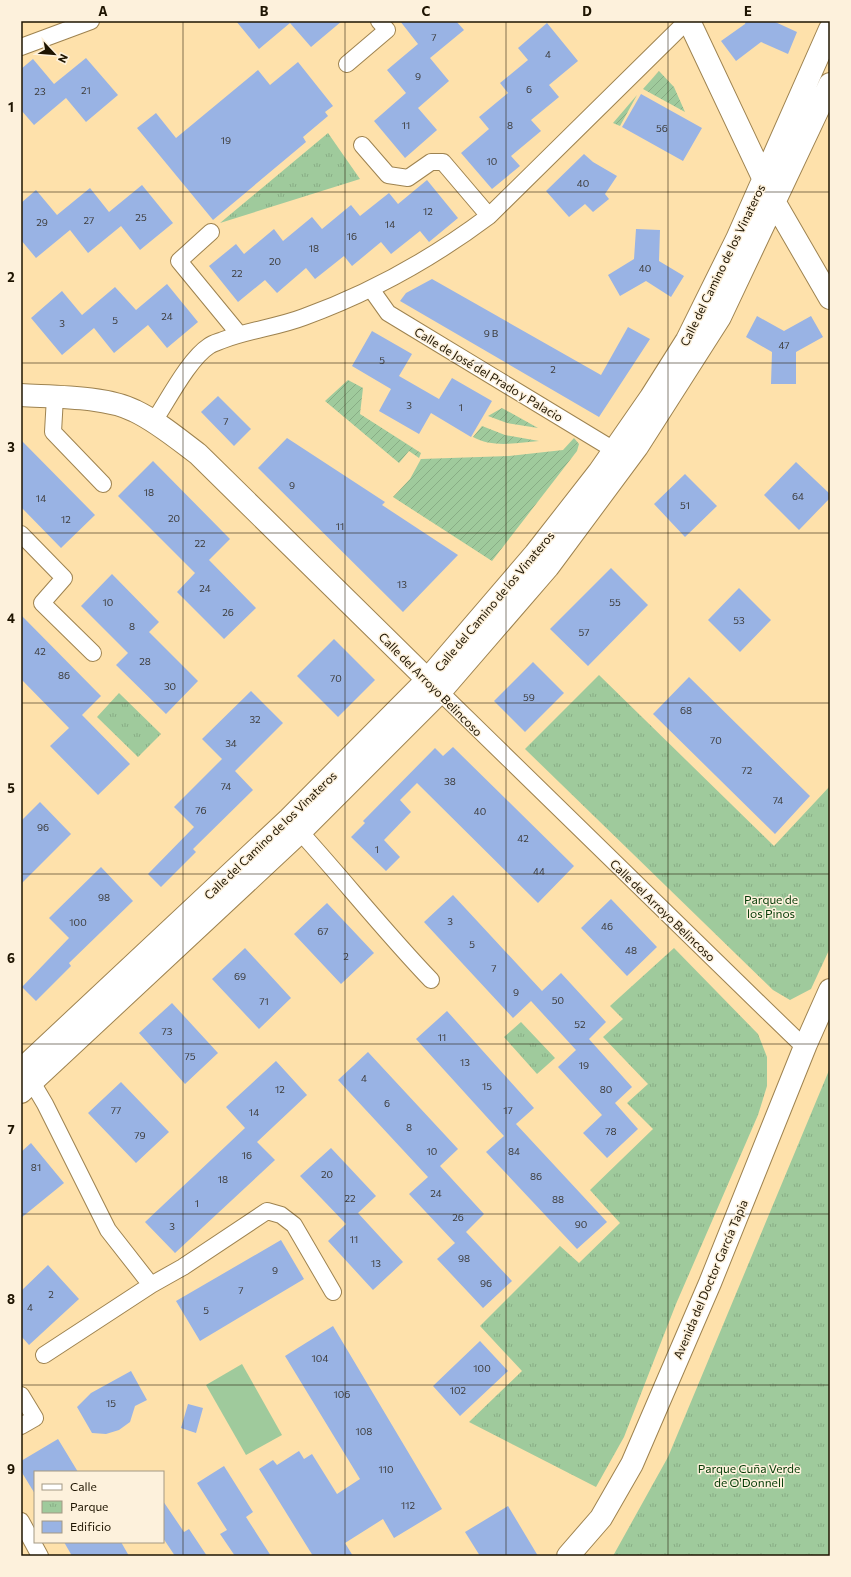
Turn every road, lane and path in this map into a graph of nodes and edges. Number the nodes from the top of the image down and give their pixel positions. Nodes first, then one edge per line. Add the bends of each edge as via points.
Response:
1 (91, 21) edge
2 (379, 21) edge
3 (688, 21) edge
4 (830, 29) edge
5 (21, 47) edge
6 (347, 64) dead end
7 (830, 84) edge
8 (362, 145) dead end
9 (764, 179) junction
10 (775, 203) junction
11 (489, 216) junction
12 (211, 232) dead end
13 (371, 289) junction
14 (830, 298) edge
15 (239, 334) junction
16 (21, 395) edge
17 (54, 397) junction
18 (154, 421) junction
19 (614, 450) junction
20 (103, 484) dead end
21 (21, 534) edge
22 (93, 653) dead end
23 (434, 686) junction
24 (295, 826) junction
25 (431, 980) dead end
26 (830, 990) edge
27 (806, 1044) junction
28 (24, 1079) edge
29 (151, 1284) junction
30 (333, 1292) dead end
31 (44, 1355) dead end
32 (21, 1395) edge
33 (21, 1426) edge
34 (21, 1521) edge
35 (40, 1556) edge
36 (568, 1556) edge

1 - 5 street
2 - 6 street via 387,30
3 - 9 main road
3 - 11 street
4 - 9 main road, Calle del Camino de los Vinateros
7 - 10 main road, Calle del Camino de los Vinateros
8 - 11 street via 388,175 408,178 431,162 443,162
9 - 10 main road
9 - 19 main road, Calle del Camino de los Vinateros via 687,340
10 - 14 main road
10 - 23 main road, Calle del Camino de los Vinateros via 720,316 638,447 548,567
11 - 13 street via 462,237
12 - 15 street via 179,261
13 - 15 street via 303,317
13 - 19 street, Calle de José del Prado y Palacio via 388,313
15 - 18 street via 209,346 186,369
16 - 17 main road, Calle del Arroyo Belincoso
17 - 18 main road, Calle del Arroyo Belincoso via 100,401 134,410
17 - 20 street via 53,432
18 - 23 main road, Calle del Arroyo Belincoso via 198,454
19 - 23 main road, Calle del Camino de los Vinateros
21 - 22 street via 64,578 42,603
23 - 24 main road, Calle del Camino de los Vinateros
23 - 27 street, Calle del Arroyo Belincoso via 797,1040
24 - 25 street
24 - 28 main road, Calle del Camino de los Vinateros
26 - 27 main road, Avenida del Doctor García Tapia
27 - 36 main road, Avenida del Doctor García Tapia via 710,1283 632,1464 601,1518
28 - 29 street via 108,1230
29 - 30 street via 183,1267 267,1211 280,1214 294,1225
29 - 31 street
32 - 33 street via 35,1418
34 - 35 street

